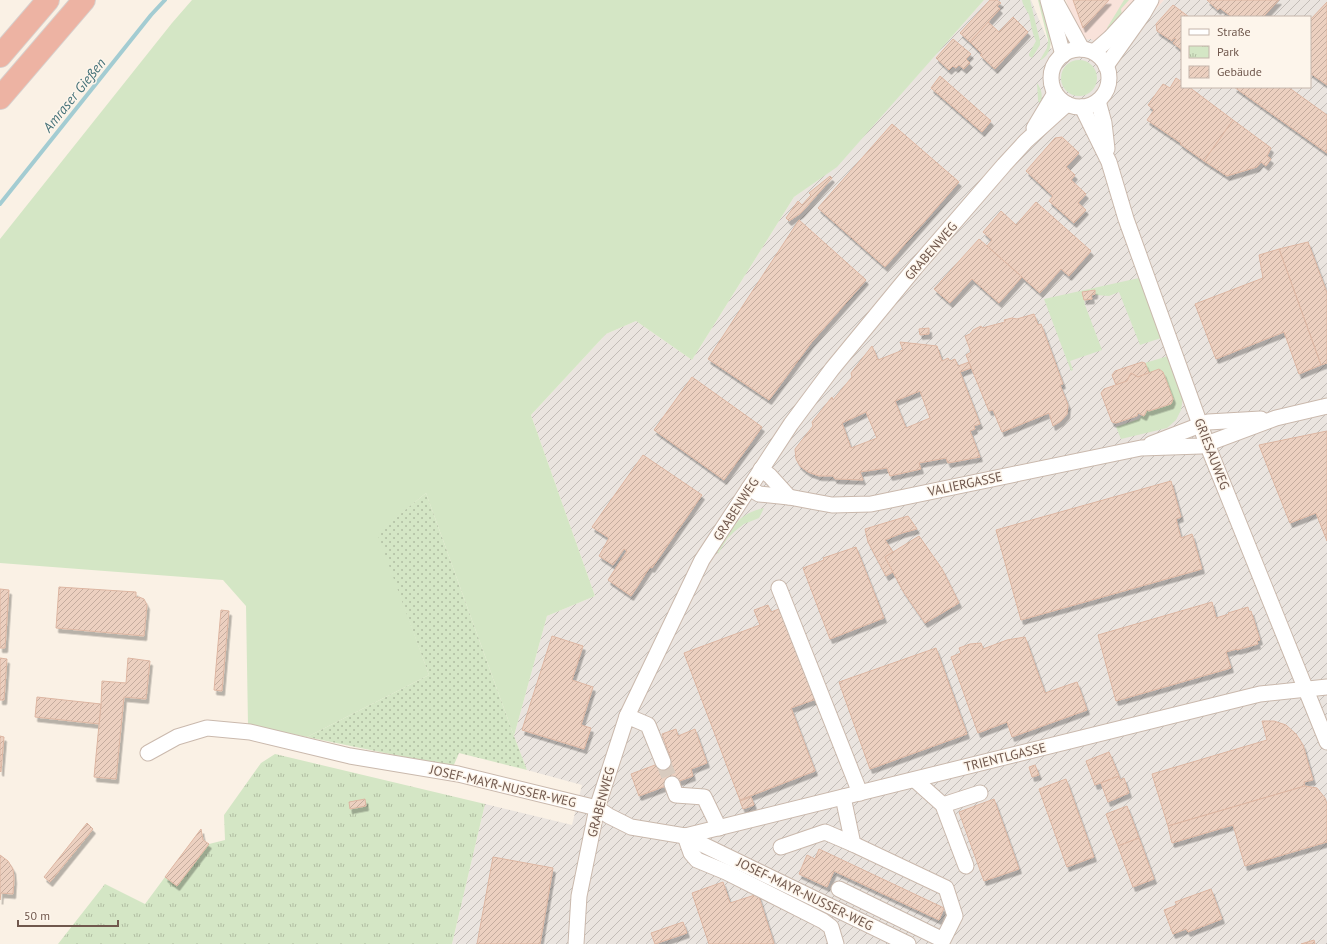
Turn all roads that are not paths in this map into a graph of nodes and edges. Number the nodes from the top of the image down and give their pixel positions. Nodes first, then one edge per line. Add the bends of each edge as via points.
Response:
1 (48, 0) edge
2 (84, 0) edge
3 (1048, 0) edge
4 (1055, 0) edge
5 (1144, 0) edge
6 (1151, 0) edge
7 (1088, 51) junction
8 (1063, 55) junction
9 (0, 56) edge
10 (1106, 66) junction
11 (1055, 93) junction
12 (0, 98) edge
13 (1098, 101) junction
14 (1067, 104) junction
15 (1082, 107) junction
16 (1026, 141) junction
17 (1109, 162) junction
18 (1327, 406) edge
19 (1276, 418) junction
20 (1200, 425) junction
21 (1207, 444) junction
22 (1141, 448) junction
23 (762, 469) junction
24 (749, 488) junction
25 (789, 497) junction
26 (779, 588) dead end
27 (1327, 687) edge
28 (1306, 689) junction
29 (627, 716) junction
30 (1327, 742) edge
31 (148, 753) dead end
32 (663, 762) tunnel mouth
33 (915, 780) junction
34 (672, 784) tunnel mouth
35 (860, 793) junction
36 (980, 793) dead end
37 (843, 797) junction
38 (943, 804) junction
39 (597, 808) junction
40 (719, 828) junction
41 (685, 836) junction
42 (853, 844) junction
43 (781, 847) dead end
44 (966, 866) dead end
45 (839, 889) dead end
46 (576, 944) edge
47 (836, 944) edge
48 (908, 944) edge

1 - 9 highway
2 - 12 highway
3 - 8 street
4 - 7 street
5 - 7 street via 1110,38
6 - 10 street
7 - 8 street via 1076,49
7 - 10 street via 1101,58
8 - 11 street via 1053,66 1051,85
10 - 13 street via 1109,75 1108,85 1105,94
11 - 14 street
11 - 16 street, GRABENWEG
13 - 15 street
13 - 17 street, GRIESAUWEG
14 - 15 street
14 - 16 street, GRABENWEG
15 - 17 street, GRIESAUWEG
16 - 23 street, GRABENWEG via 915,268 832,369
17 - 20 street, GRIESAUWEG via 1126,219
18 - 19 street, VALIERGASSE
19 - 20 street, VALIERGASSE via 1208,422
19 - 21 street, VALIERGASSE
20 - 21 street, GRIESAUWEG
20 - 22 street, VALIERGASSE
21 - 22 street, VALIERGASSE
21 - 28 street, GRIESAUWEG
22 - 25 street, VALIERGASSE via 871,504 832,505
23 - 24 street, GRABENWEG
23 - 25 street
24 - 25 street, VALIERGASSE via 759,494
24 - 29 street, GRABENWEG via 702,560
26 - 35 street
27 - 28 street, TRIENTLGASSE
28 - 30 street, GRIESAUWEG
28 - 33 street, TRIENTLGASSE via 1260,694
29 - 32 street via 648,725
29 - 39 street, GRABENWEG
31 - 39 street, JOSEF-MAYR-NUSSER-WEG via 176,737 207,728 250,732 350,756 458,774
33 - 35 street, TRIENTLGASSE
33 - 38 street
34 - 40 street via 676,795 704,797
35 - 37 street, TRIENTLGASSE
36 - 38 street
37 - 40 street, TRIENTLGASSE
37 - 42 street
38 - 44 street
39 - 41 street, JOSEF-MAYR-NUSSER-WEG via 631,826
39 - 46 street, GRABENWEG via 579,896
40 - 41 street, TRIENTLGASSE
41 - 47 street via 691,853 697,860 824,920 830,927
41 - 48 street, JOSEF-MAYR-NUSSER-WEG
42 - 43 street via 825,832
42 - 45 street via 946,888 955,916 943,940

